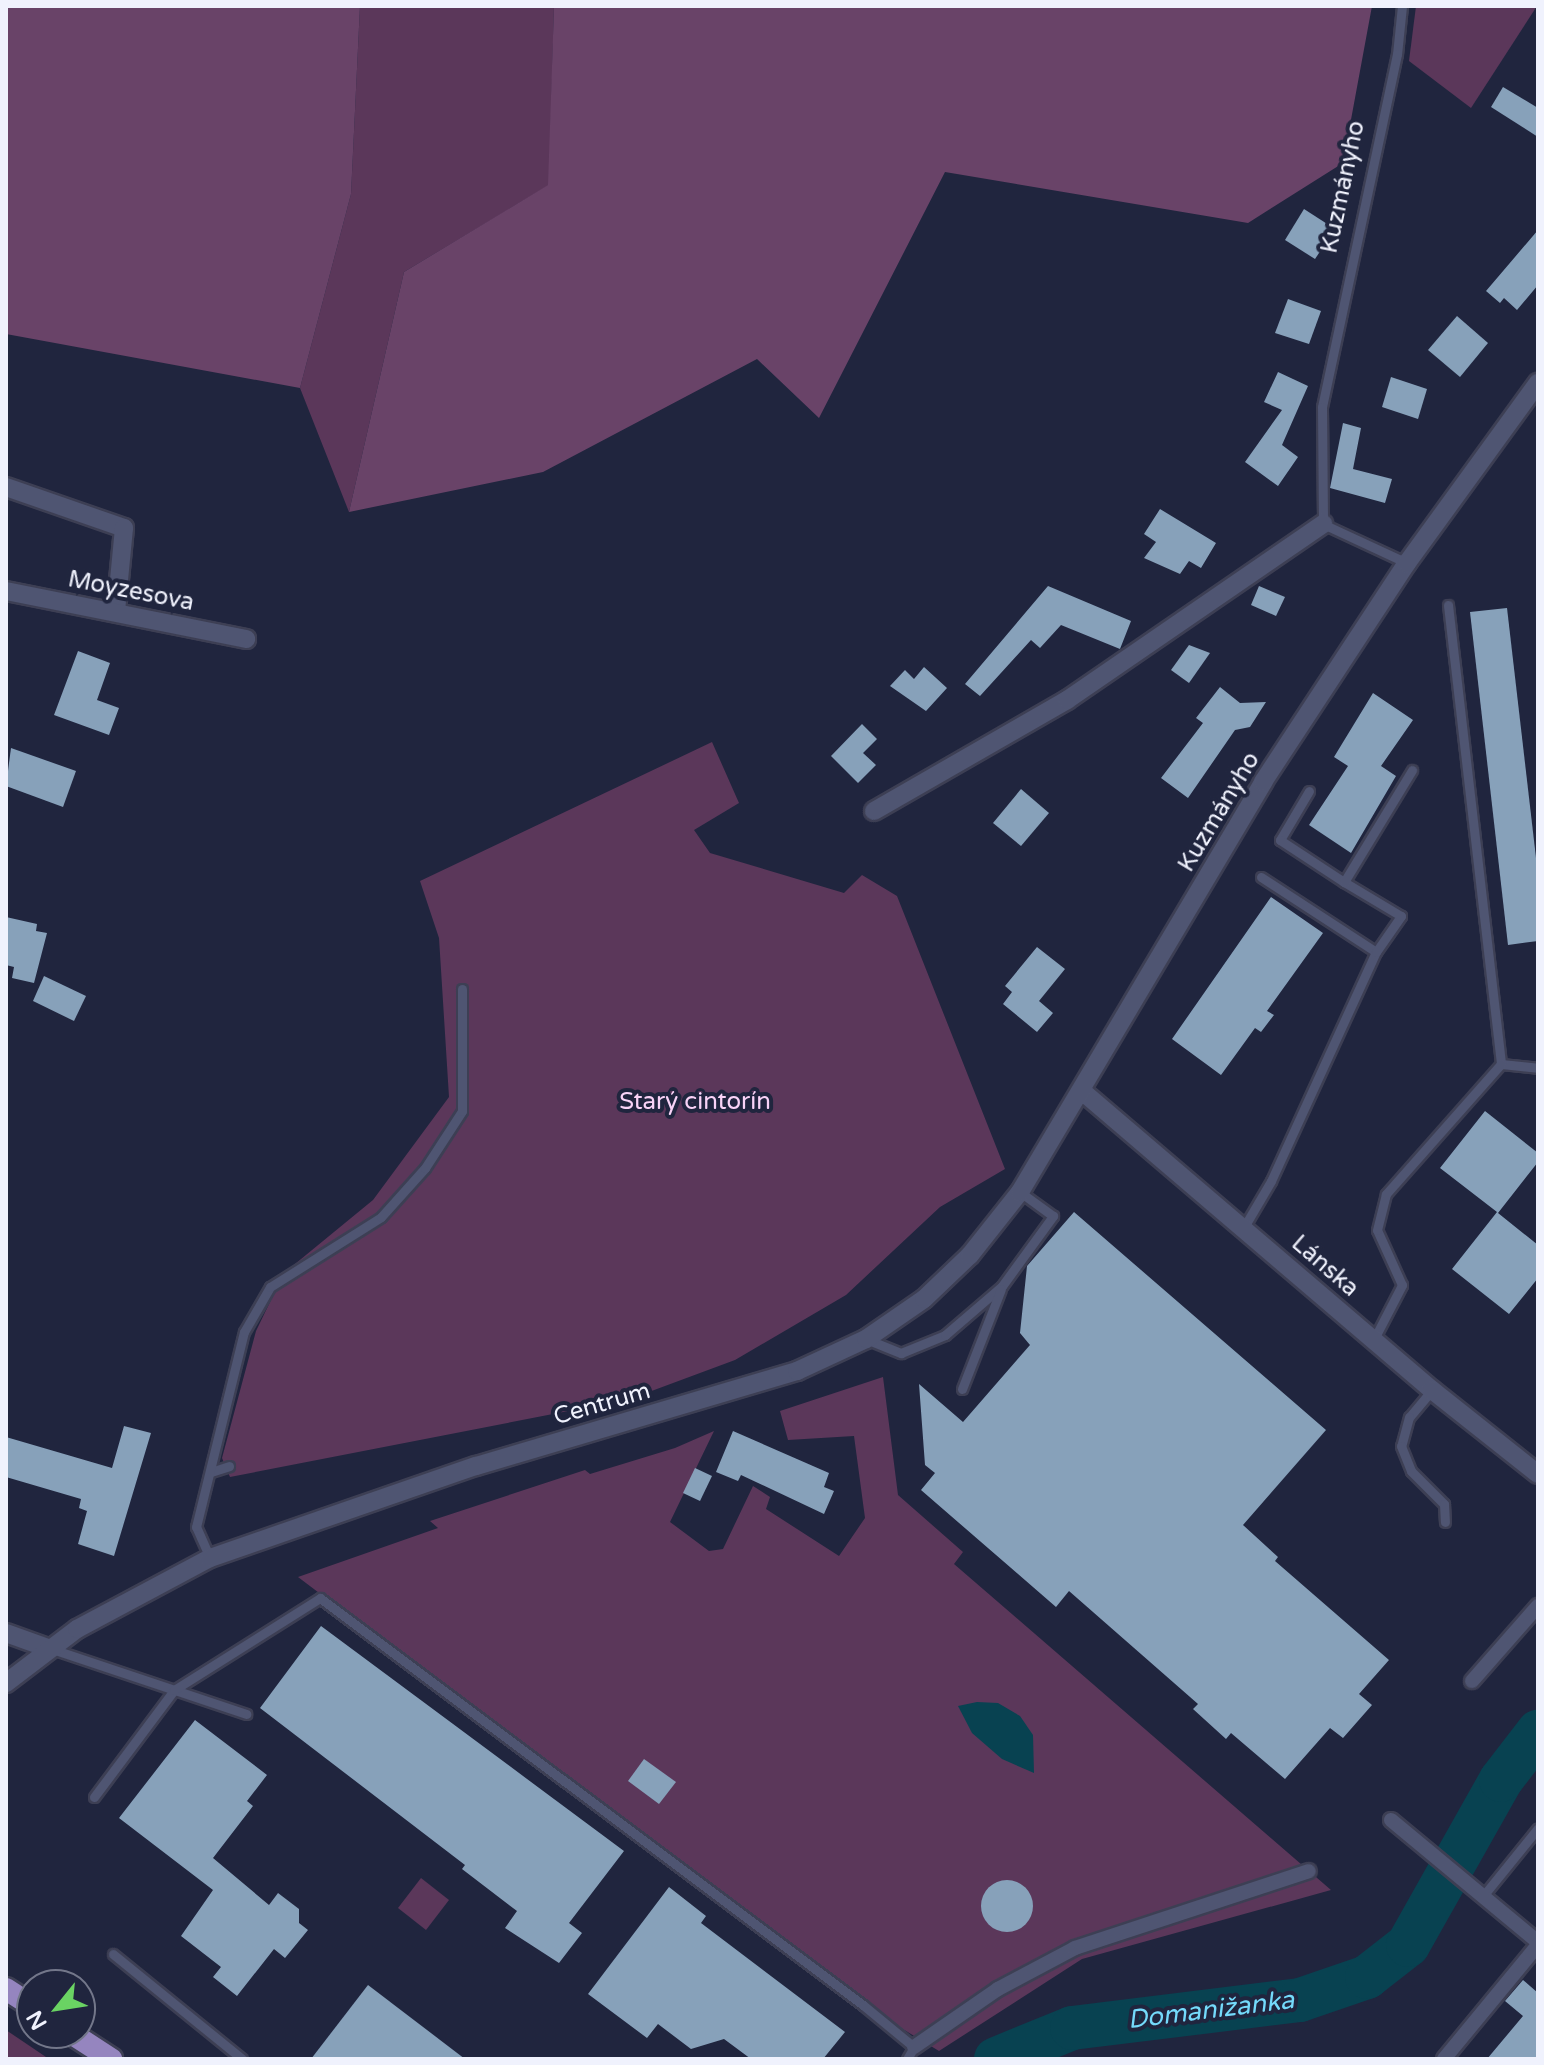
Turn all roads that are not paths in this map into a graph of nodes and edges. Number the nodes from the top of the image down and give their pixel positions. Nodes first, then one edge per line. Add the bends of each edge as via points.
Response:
1 (1402, 6) edge
2 (1538, 383) edge
3 (6, 487) edge
4 (1323, 524) junction
5 (1407, 563) junction
6 (6, 591) edge
7 (1448, 605) dead end
8 (116, 611) junction
9 (246, 639) dead end
10 (1412, 770) dead end
11 (1309, 791) dead end
12 (874, 811) dead end
13 (1261, 877) dead end
14 (1344, 882) junction
15 (1376, 952) junction
16 (462, 989) dead end
17 (1501, 1064) junction
18 (1538, 1068) edge
19 (1083, 1092) junction
20 (1020, 1192) junction
21 (1244, 1227) junction
22 (1002, 1286) junction
23 (866, 1339) junction
24 (1374, 1339) junction
25 (962, 1389) dead end
26 (1432, 1390) junction
27 (229, 1466) dead end
28 (211, 1472) junction
29 (1538, 1474) edge
30 (1445, 1522) dead end
31 (210, 1558) junction
32 (1538, 1606) edge
33 (6, 1633) edge
34 (48, 1648) junction
35 (1472, 1681) dead end
36 (6, 1683) edge
37 (174, 1690) junction
38 (246, 1714) dead end
39 (94, 1797) dead end
40 (1391, 1820) dead end
41 (1538, 1828) edge
42 (1309, 1871) dead end
43 (1480, 1894) junction
44 (1538, 1944) edge
45 (113, 1954) dead end
46 (910, 2053) edge
47 (242, 2059) edge
48 (1444, 2059) edge

1 - 4 lane, Kuzmányho via 1397,54 1322,407
2 - 5 street, Kuzmányho
3 - 8 street via 124,528
4 - 5 lane
4 - 12 street via 1067,700
5 - 19 street, Kuzmányho via 1263,782
6 - 8 street, Moyzesova
7 - 17 lane
8 - 9 street, Moyzesova
10 - 14 lane
11 - 14 lane via 1280,840
13 - 15 lane
14 - 15 lane via 1401,916
15 - 21 lane via 1271,1181
16 - 28 lane via 462,1111 425,1168 381,1217 270,1287 244,1332
17 - 18 lane
17 - 24 lane via 1386,1194 1377,1230 1402,1285
19 - 20 street, Centrum
19 - 21 street, Lánska
20 - 22 lane via 1053,1216
20 - 23 street, Centrum via 938,1287
21 - 24 street, Lánska
22 - 23 lane via 945,1335 901,1353
22 - 25 lane
23 - 31 street, Centrum via 797,1371 476,1466
24 - 26 street, Lánska
26 - 29 street, Lánska
26 - 30 lane via 1409,1417 1401,1446 1411,1471 1444,1504
27 - 28 lane
28 - 31 lane via 196,1527
31 - 34 street, Centrum
32 - 35 street
33 - 34 street
34 - 36 street, Centrum
34 - 37 lane
37 - 38 lane
37 - 39 lane
37 - 46 lane via 320,1598
40 - 43 street
41 - 43 lane
42 - 46 street via 1075,1948 998,1989
43 - 44 street
44 - 48 street
45 - 47 lane

